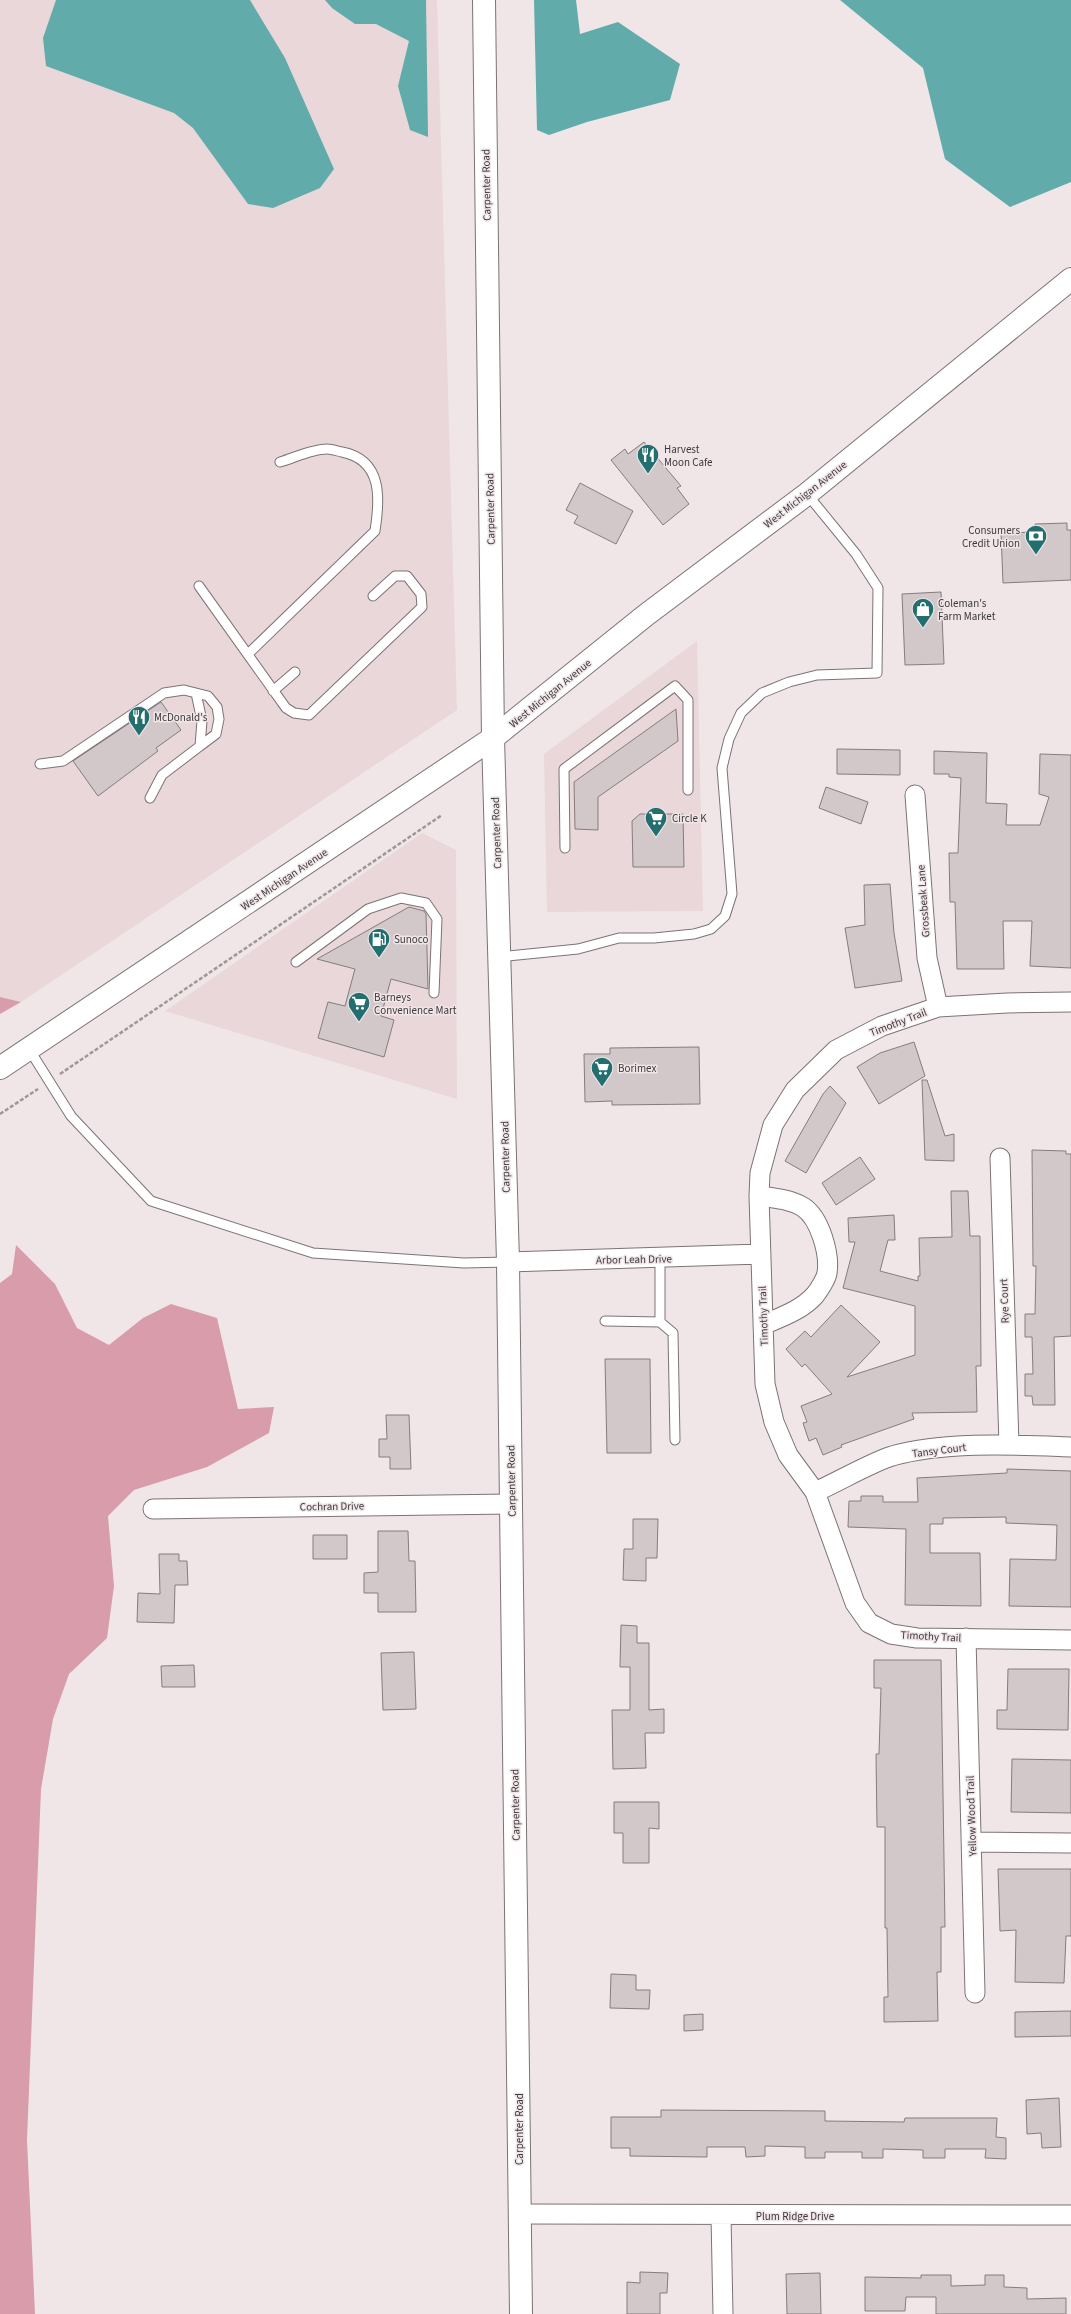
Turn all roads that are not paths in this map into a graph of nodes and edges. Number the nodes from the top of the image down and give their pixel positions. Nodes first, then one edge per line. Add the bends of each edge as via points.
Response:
1 (484, 0) edge
2 (1071, 279) edge
3 (280, 462) dead end
4 (807, 494) junction
5 (200, 586) dead end
6 (373, 596) dead end
7 (248, 654) junction
8 (295, 672) dead end
9 (273, 691) junction
10 (196, 693) junction
11 (493, 738) junction
12 (200, 746) junction
13 (40, 764) dead end
14 (688, 790) dead end
15 (914, 795) dead end
16 (150, 798) dead end
17 (565, 848) dead end
18 (499, 957) junction
19 (296, 962) dead end
20 (434, 993) dead end
21 (1071, 1002) edge
22 (938, 1007) junction
23 (29, 1049) junction
24 (0, 1068) edge
25 (1000, 1158) dead end
26 (759, 1196) junction
27 (761, 1254) junction
28 (660, 1259) junction
29 (508, 1262) junction
30 (605, 1322) dead end
31 (660, 1322) junction
32 (763, 1325) junction
33 (675, 1440) dead end
34 (1009, 1445) junction
35 (1071, 1446) edge
36 (815, 1492) junction
37 (511, 1504) junction
38 (153, 1509) dead end
39 (966, 1638) junction
40 (1071, 1640) edge
41 (972, 1842) junction
42 (1071, 1844) edge
43 (975, 1993) dead end
44 (520, 2214) junction
45 (1071, 2215) edge
46 (721, 2216) junction
47 (521, 2314) edge
48 (723, 2314) edge

1 - 11 main road, Carpenter Road
2 - 4 main road, West Michigan Avenue
3 - 7 lane via 327,449 364,460 375,477 379,504 375,531
4 - 11 main road, West Michigan Avenue via 646,615
4 - 18 lane via 856,554 878,588 877,673 817,674 788,682 762,693 741,713 728,739 722,768 732,894 725,916 711,929 694,934 619,938 578,949
5 - 7 lane
6 - 9 lane via 395,576 407,576 422,594 422,607 309,715 294,713 286,708
7 - 9 lane
8 - 9 lane
10 - 12 lane via 202,721
10 - 12 lane via 208,696 217,707 219,719 216,734
10 - 13 lane via 184,690 164,693 63,761
11 - 18 main road, Carpenter Road
11 - 23 main road, West Michigan Avenue
12 - 16 lane via 162,775
14 - 17 lane via 688,700 675,686 564,769
15 - 22 street, Grossbeak Lane via 927,958
18 - 29 main road, Carpenter Road
19 - 20 lane via 368,909 402,898 426,903 437,919
21 - 22 street, Timothy Trail via 1007,1002
22 - 26 street, Timothy Trail via 882,1026 836,1050 795,1090 773,1125 760,1173
23 - 24 main road, West Michigan Avenue
23 - 29 lane via 71,1116 151,1201 313,1253 464,1263
25 - 34 street, Rye Court
26 - 27 street, Timothy Trail
26 - 32 street via 789,1200 804,1208 818,1227 827,1251 827,1274 815,1295 796,1310
27 - 28 street, Arbor Leah Drive
27 - 32 street, Timothy Trail
28 - 29 street, Arbor Leah Drive
28 - 31 lane
29 - 37 main road, Carpenter Road
30 - 31 lane
31 - 33 lane via 673,1333
32 - 36 street, Timothy Trail via 765,1384 774,1422 788,1455
34 - 35 street, Tansy Court
34 - 36 street, Tansy Court via 942,1448 892,1456
36 - 39 street, Timothy Trail via 854,1602 869,1623 891,1634 917,1638
37 - 38 street, Cochran Drive
37 - 44 main road, Carpenter Road
39 - 40 street, Timothy Trail
39 - 41 street, Yellow Wood Trail
41 - 42 street
41 - 43 street, Yellow Wood Trail
44 - 46 street, Plum Ridge Drive
44 - 47 main road, Carpenter Road
45 - 46 street, Plum Ridge Drive
46 - 48 street

